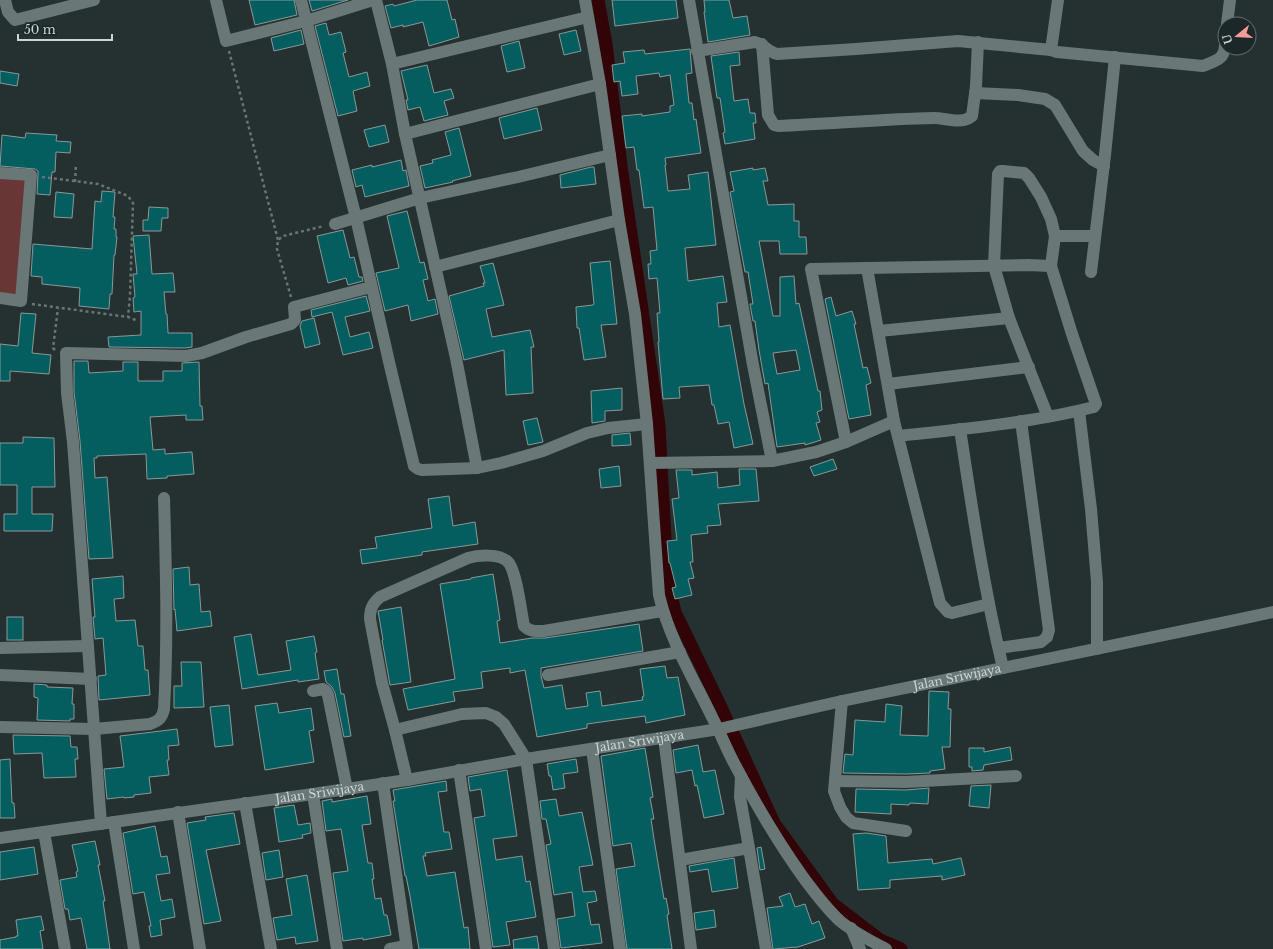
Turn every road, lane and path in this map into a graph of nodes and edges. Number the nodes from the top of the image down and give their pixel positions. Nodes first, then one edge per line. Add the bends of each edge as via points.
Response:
1 (5, 0) edge
2 (94, 0) edge
3 (216, 0) edge
4 (301, 0) edge
5 (374, 0) edge
6 (585, 0) edge
7 (689, 0) edge
8 (1058, 0) edge
9 (1230, 0) edge
10 (49, 5) edge
11 (1228, 16) edge
12 (588, 17) junction
13 (306, 21) junction
14 (226, 41) junction
15 (978, 42) junction
16 (762, 44) junction
17 (1051, 50) junction
18 (697, 51) junction
19 (1222, 56) edge
20 (1115, 57) junction
21 (392, 64) junction
22 (600, 84) junction
23 (975, 93) junction
24 (405, 134) junction
25 (610, 155) junction
26 (76, 164) dead end
27 (1104, 166) junction
28 (0, 173) edge
29 (31, 175) junction
30 (75, 182) junction
31 (420, 198) junction
32 (356, 218) junction
33 (619, 220) junction
34 (335, 224) joint
35 (1055, 236) junction
36 (1095, 236) junction
37 (278, 240) junction
38 (994, 266) junction
39 (1051, 266) junction
40 (435, 267) junction
41 (867, 268) junction
42 (1091, 272) dead end
43 (371, 287) junction
44 (0, 298) edge
45 (21, 301) junction
46 (294, 307) junction
47 (58, 308) junction
48 (128, 317) junction
49 (1010, 318) junction
50 (138, 322) dead end
51 (879, 331) junction
52 (66, 353) junction
53 (1029, 367) junction
54 (888, 384) junction
55 (1079, 411) junction
56 (1048, 416) junction
57 (894, 421) junction
58 (1022, 421) junction
59 (647, 424) junction
60 (960, 429) junction
61 (898, 436) junction
62 (846, 442) junction
63 (772, 461) junction
64 (654, 463) junction
65 (477, 468) junction
66 (164, 498) dead end
67 (989, 604) junction
68 (662, 611) junction
69 (1273, 612) edge
70 (88, 646) junction
71 (0, 648) edge
72 (999, 648) junction
73 (1097, 649) junction
74 (680, 652) junction
75 (1003, 668) junction
76 (0, 675) edge
77 (548, 675) dead end
78 (91, 679) junction
79 (314, 691) dead end
80 (842, 701) junction
81 (0, 727) edge
82 (94, 729) junction
83 (722, 729) junction
84 (395, 730) junction
85 (664, 738) junction
86 (592, 749) junction
87 (526, 759) junction
88 (459, 770) junction
89 (741, 776) junction
90 (1016, 776) dead end
91 (407, 780) junction
92 (835, 781) junction
93 (384, 783) junction
94 (347, 789) junction
95 (313, 794) junction
96 (245, 803) junction
97 (178, 812) junction
98 (114, 822) junction
99 (101, 824) junction
100 (906, 831) dead end
101 (44, 832) junction
102 (0, 838) edge
103 (748, 848) junction
104 (680, 860) junction
105 (851, 928) junction
106 (406, 948) edge
107 (65, 949) edge
108 (134, 949) edge
109 (200, 949) edge
110 (271, 949) edge
111 (337, 949) edge
112 (390, 949) edge
113 (486, 949) edge
114 (554, 949) edge
115 (620, 949) edge
116 (691, 949) edge
117 (766, 949) edge
118 (860, 949) edge
119 (886, 949) edge

1 - 10 street via 8,12 15,20
2 - 10 street
3 - 14 street
4 - 13 street
5 - 13 street
5 - 21 street
6 - 12 street
7 - 18 street
8 - 17 street
9 - 11 street
12 - 21 street
12 - 22 street
13 - 14 street
13 - 32 street
14 - 37 path
15 - 16 street via 953,41 777,54
15 - 17 street
15 - 23 street
16 - 18 street via 755,42
16 - 23 street via 768,115 774,125 778,126 935,118 969,119 972,116
17 - 20 street
18 - 63 street
19 - 20 street via 1203,66
20 - 27 street
21 - 24 street
22 - 24 street
22 - 25 street
23 - 27 street via 1045,99 1055,105 1083,151
24 - 31 street
25 - 31 street
25 - 33 street
26 - 30 path
27 - 36 street
28 - 29 street
29 - 30 path
29 - 45 street
30 - 48 path via 98,184 128,196 133,203
31 - 32 street
31 - 40 street
32 - 34 street
32 - 43 street
33 - 40 street
33 - 59 street via 635,314
34 - 37 path via 283,236
35 - 36 street
35 - 38 street via 1051,219 1029,178 1024,173 1000,171
35 - 39 street
36 - 42 street
37 - 46 path via 277,249
38 - 39 street
38 - 41 street
38 - 49 street
39 - 55 street via 1096,401 1094,407
40 - 65 street
41 - 51 street
41 - 62 street via 811,269
43 - 46 street
43 - 65 street via 414,466 422,470
44 - 45 street
45 - 47 path
46 - 52 street via 295,320 291,324 198,354 186,356
47 - 48 path
47 - 52 path via 53,348 56,352
48 - 50 path
49 - 51 street
49 - 53 street
51 - 54 street
52 - 70 street
53 - 54 street
53 - 56 street
54 - 57 street
55 - 56 street
55 - 73 street via 1097,582
56 - 58 street
57 - 61 street
57 - 62 street
58 - 60 street
58 - 72 street via 1048,630 1047,637 1041,642
59 - 64 street
59 - 65 street via 608,428 543,451
60 - 61 street
60 - 67 street
61 - 67 street via 943,608 952,614
62 - 63 street via 816,452
63 - 64 street
64 - 68 street via 658,596
66 - 82 street via 167,648 163,716 150,724
67 - 72 street
68 - 74 street
68 - 84 street via 532,631 524,626 514,575 508,563 503,559 479,555 380,597 373,603 370,619 382,683
69 - 73 street, Jalan Sriwijaya
70 - 71 street
70 - 78 street
72 - 75 street
73 - 75 street, Jalan Sriwijaya
74 - 77 street
74 - 83 street
75 - 80 street, Jalan Sriwijaya
76 - 78 street
78 - 82 street
79 - 94 street via 323,689 328,695
80 - 83 street, Jalan Sriwijaya
80 - 92 street
81 - 82 street
82 - 99 street
83 - 85 street, Jalan Sriwijaya
83 - 89 street
84 - 87 street via 462,714 486,713 504,724
84 - 91 street
85 - 86 street, Jalan Sriwijaya
85 - 104 street
86 - 87 street, Jalan Sriwijaya
86 - 115 street
87 - 88 street, Jalan Sriwijaya
87 - 114 street
88 - 91 street, Jalan Sriwijaya
88 - 113 street
89 - 103 street via 740,797
89 - 105 street via 763,818 792,861 840,921
90 - 92 street via 906,782
91 - 93 street, Jalan Sriwijaya
92 - 100 street via 834,791 840,807 853,823
93 - 94 street, Jalan Sriwijaya
93 - 106 street
94 - 95 street, Jalan Sriwijaya
95 - 96 street, Jalan Sriwijaya
95 - 111 street
96 - 97 street, Jalan Sriwijaya
96 - 110 street
97 - 98 street, Jalan Sriwijaya
97 - 109 street
98 - 99 street, Jalan Sriwijaya
98 - 108 street
99 - 101 street, Jalan Sriwijaya
101 - 102 street, Jalan Sriwijaya
101 - 107 street
103 - 104 street
103 - 117 street
104 - 116 street
105 - 118 street
105 - 119 street
106 - 112 street

